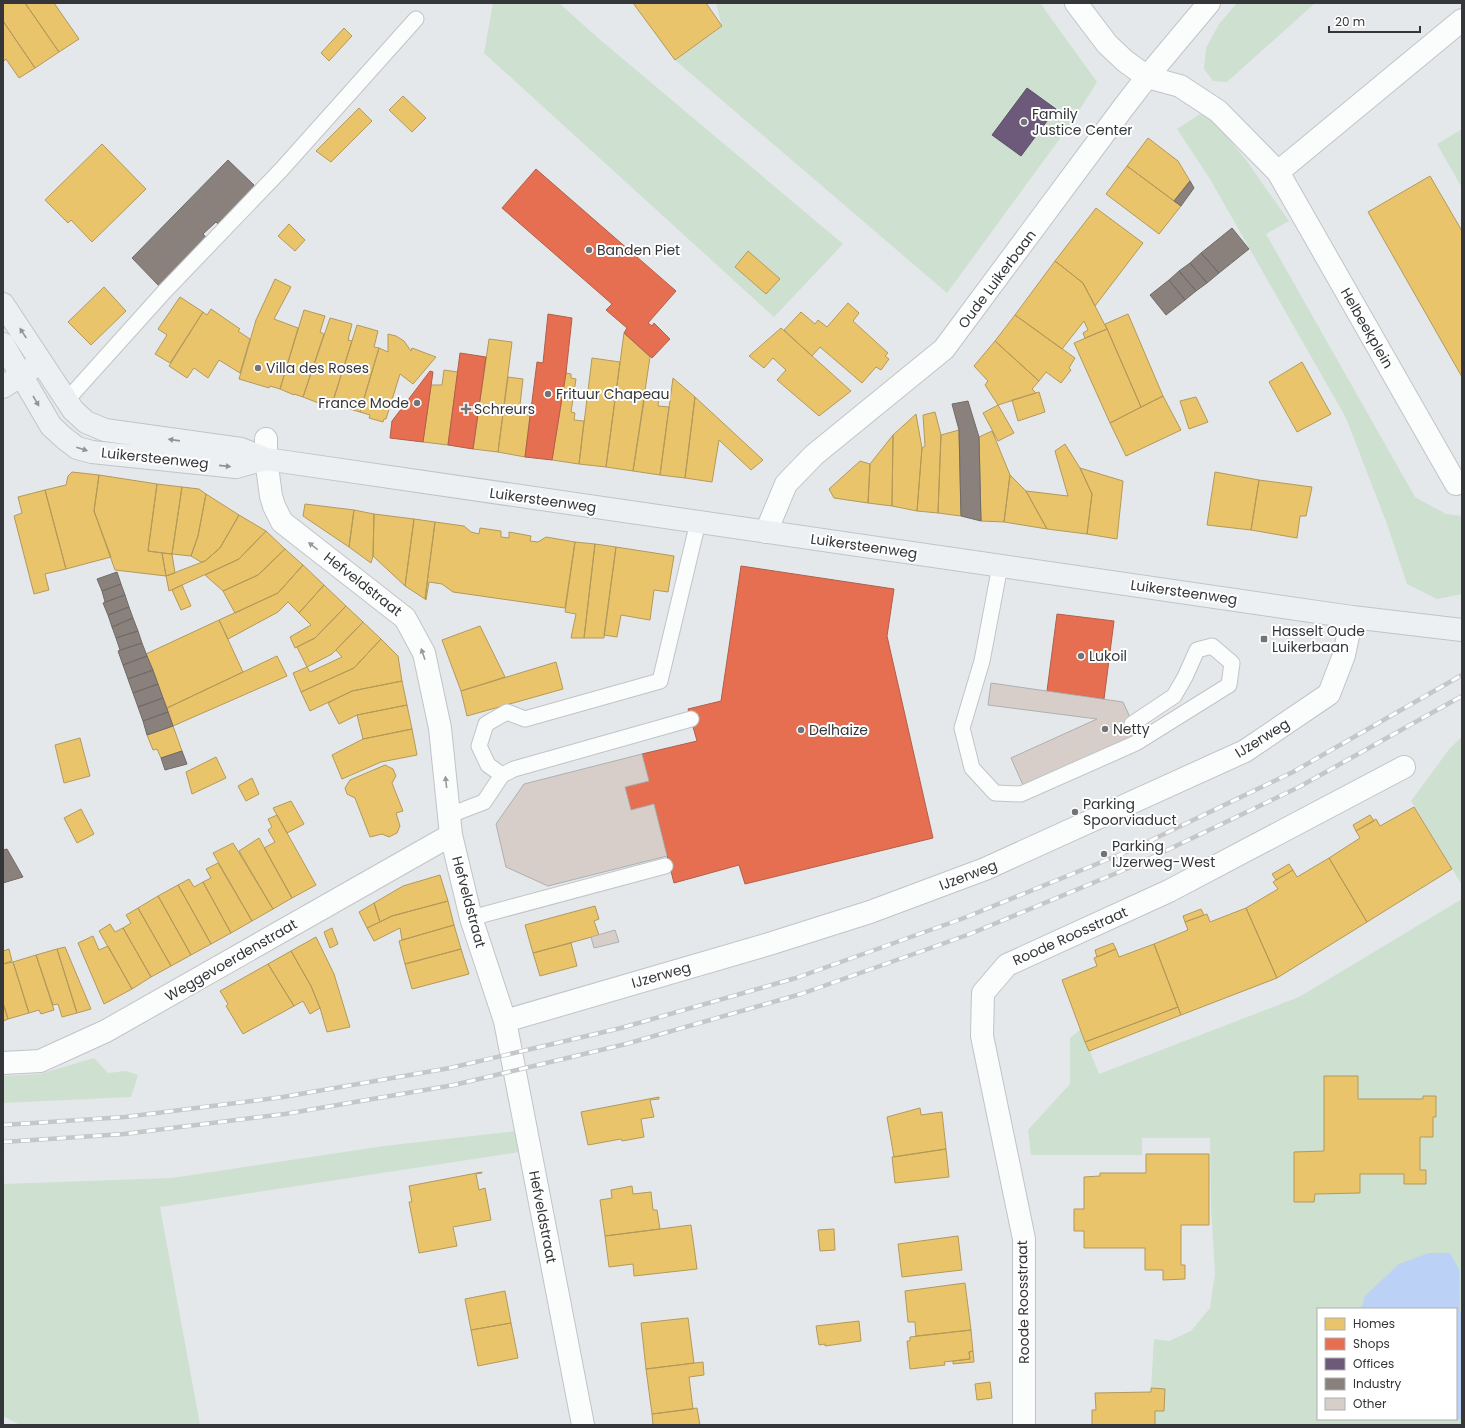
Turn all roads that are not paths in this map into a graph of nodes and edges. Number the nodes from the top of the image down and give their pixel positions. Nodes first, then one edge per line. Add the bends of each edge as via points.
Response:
1 (1076, 3) edge
2 (1209, 3) edge
3 (416, 19) dead end
4 (1462, 20) edge
5 (1147, 77) junction
6 (1278, 172) junction
7 (3, 304) edge
8 (3, 344) edge
9 (42, 362) junction
10 (22, 375) junction
11 (3, 387) edge
12 (69, 406) junction
13 (266, 449) junction
14 (1459, 486) edge
15 (698, 522) junction
16 (766, 532) junction
17 (1000, 566) junction
18 (1352, 617) junction
19 (1462, 630) edge
20 (691, 719) dead end
21 (1132, 724) dead end
22 (1404, 766) dead end
23 (502, 775) junction
24 (450, 825) junction
25 (665, 866) dead end
26 (471, 918) junction
27 (505, 1021) junction
28 (3, 1063) edge
29 (583, 1425) edge
30 (1024, 1425) edge

1 - 5 street via 1107,44
2 - 5 street, Oude Luikerbaan
3 - 12 lane via 281,170 164,292
4 - 6 street
5 - 6 street, Helbeekplein via 1180,86 1218,111
5 - 16 street, Oude Luikerbaan via 944,349 814,455 791,478 786,484
6 - 14 street, Helbeekplein
9 -> 7 main road, Luikersteenweg
8 - 10 main road, Luikersteenweg
9 - 10 main road
9 - 12 main road, Luikersteenweg
10 - 11 main road
10 -> 13 main road, Luikersteenweg via 51,426 77,448 92,452 236,467
13 -> 12 main road, Luikersteenweg via 241,449 105,430 86,422
13 - 15 main road, Luikersteenweg
24 -> 13 street, Hefveldstraat via 440,728 424,653 405,618 282,522 274,506
15 - 16 main road, Luikersteenweg
15 - 23 lane via 660,681 525,719 507,712 486,724 479,746 488,765
16 - 17 main road, Luikersteenweg
17 - 18 main road, Luikersteenweg
17 - 21 lane via 982,661 962,728 972,768 994,793 1021,794 1136,743 1229,685 1232,663 1212,646 1197,650 1174,696
18 - 19 main road, Luikersteenweg
18 - 27 street, IJzerweg via 1344,655 1329,694 1245,751 986,869 870,912
20 - 23 lane via 514,769
22 - 30 street, Roode Roosstraat via 1170,891 1007,965 982,993 982,1036 1024,1239
23 - 24 lane via 484,802
24 - 26 street, Hefveldstraat
24 - 28 street, Weggevoerdenstraat via 106,1031 40,1061
25 - 26 lane
26 - 27 street, Hefveldstraat
27 - 29 street, Hefveldstraat

